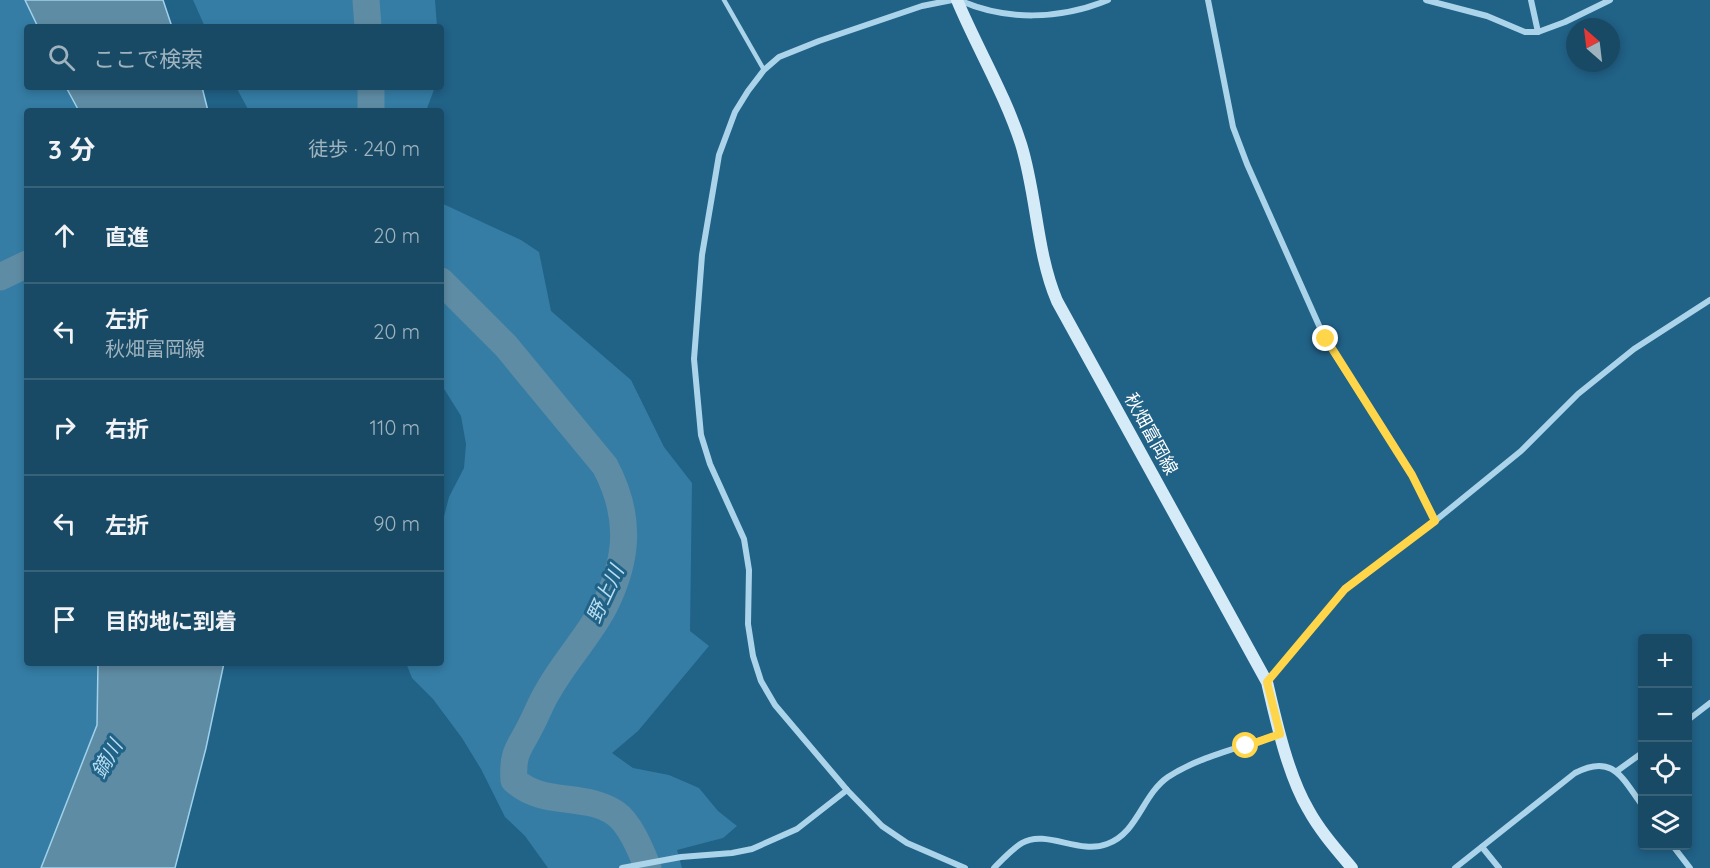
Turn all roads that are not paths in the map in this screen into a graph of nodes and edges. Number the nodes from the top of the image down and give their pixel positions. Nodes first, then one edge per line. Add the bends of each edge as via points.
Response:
1 (724, 0) edge
2 (952, 0) edge
3 (958, 0) edge
4 (1108, 0) edge
5 (1208, 0) edge
6 (1426, 0) edge
7 (1531, 0) edge
8 (1610, 0) edge
9 (1538, 32) junction
10 (764, 70) junction
11 (1710, 300) edge
12 (1435, 521) junction
13 (1267, 682) junction
14 (1710, 703) edge
15 (1692, 717) edge
16 (1280, 734) junction
17 (1638, 756) edge
18 (1617, 771) junction
19 (847, 790) junction
20 (1638, 800) edge
21 (1482, 847) junction
22 (1676, 850) edge
23 (622, 868) edge
24 (965, 868) edge
25 (994, 868) edge
26 (1352, 868) edge
27 (1455, 868) edge
28 (1499, 868) edge
29 (1690, 868) edge

1 - 10 lane
2 - 10 street via 819,40 779,57
3 - 4 street via 977,8 1024,17 1067,13
3 - 13 main road, 秋畑富岡線 via 1021,144 1045,266 1057,301
5 - 12 street via 1233,127 1247,164 1326,339 1412,475
6 - 9 street via 1487,16 1525,32
7 - 9 street
8 - 9 street
10 - 19 street via 735,112 719,155 702,255 695,385 701,435 710,464 744,539 749,570 748,624 760,681 775,705
11 - 12 street via 1634,349 1578,394 1521,452
12 - 13 street via 1345,589
13 - 16 main road, 秋畑富岡線
14 - 15 street
16 - 25 street via 1195,763 1167,778 1125,833 1108,844 1083,847 1044,839 1023,842
16 - 26 main road, 秋畑富岡線 via 1307,807
17 - 18 street
18 - 20 street
18 - 21 street via 1606,765 1575,773
19 - 23 street via 797,829 752,849
19 - 24 street via 882,826 907,843
21 - 27 street
21 - 28 street
22 - 29 street

